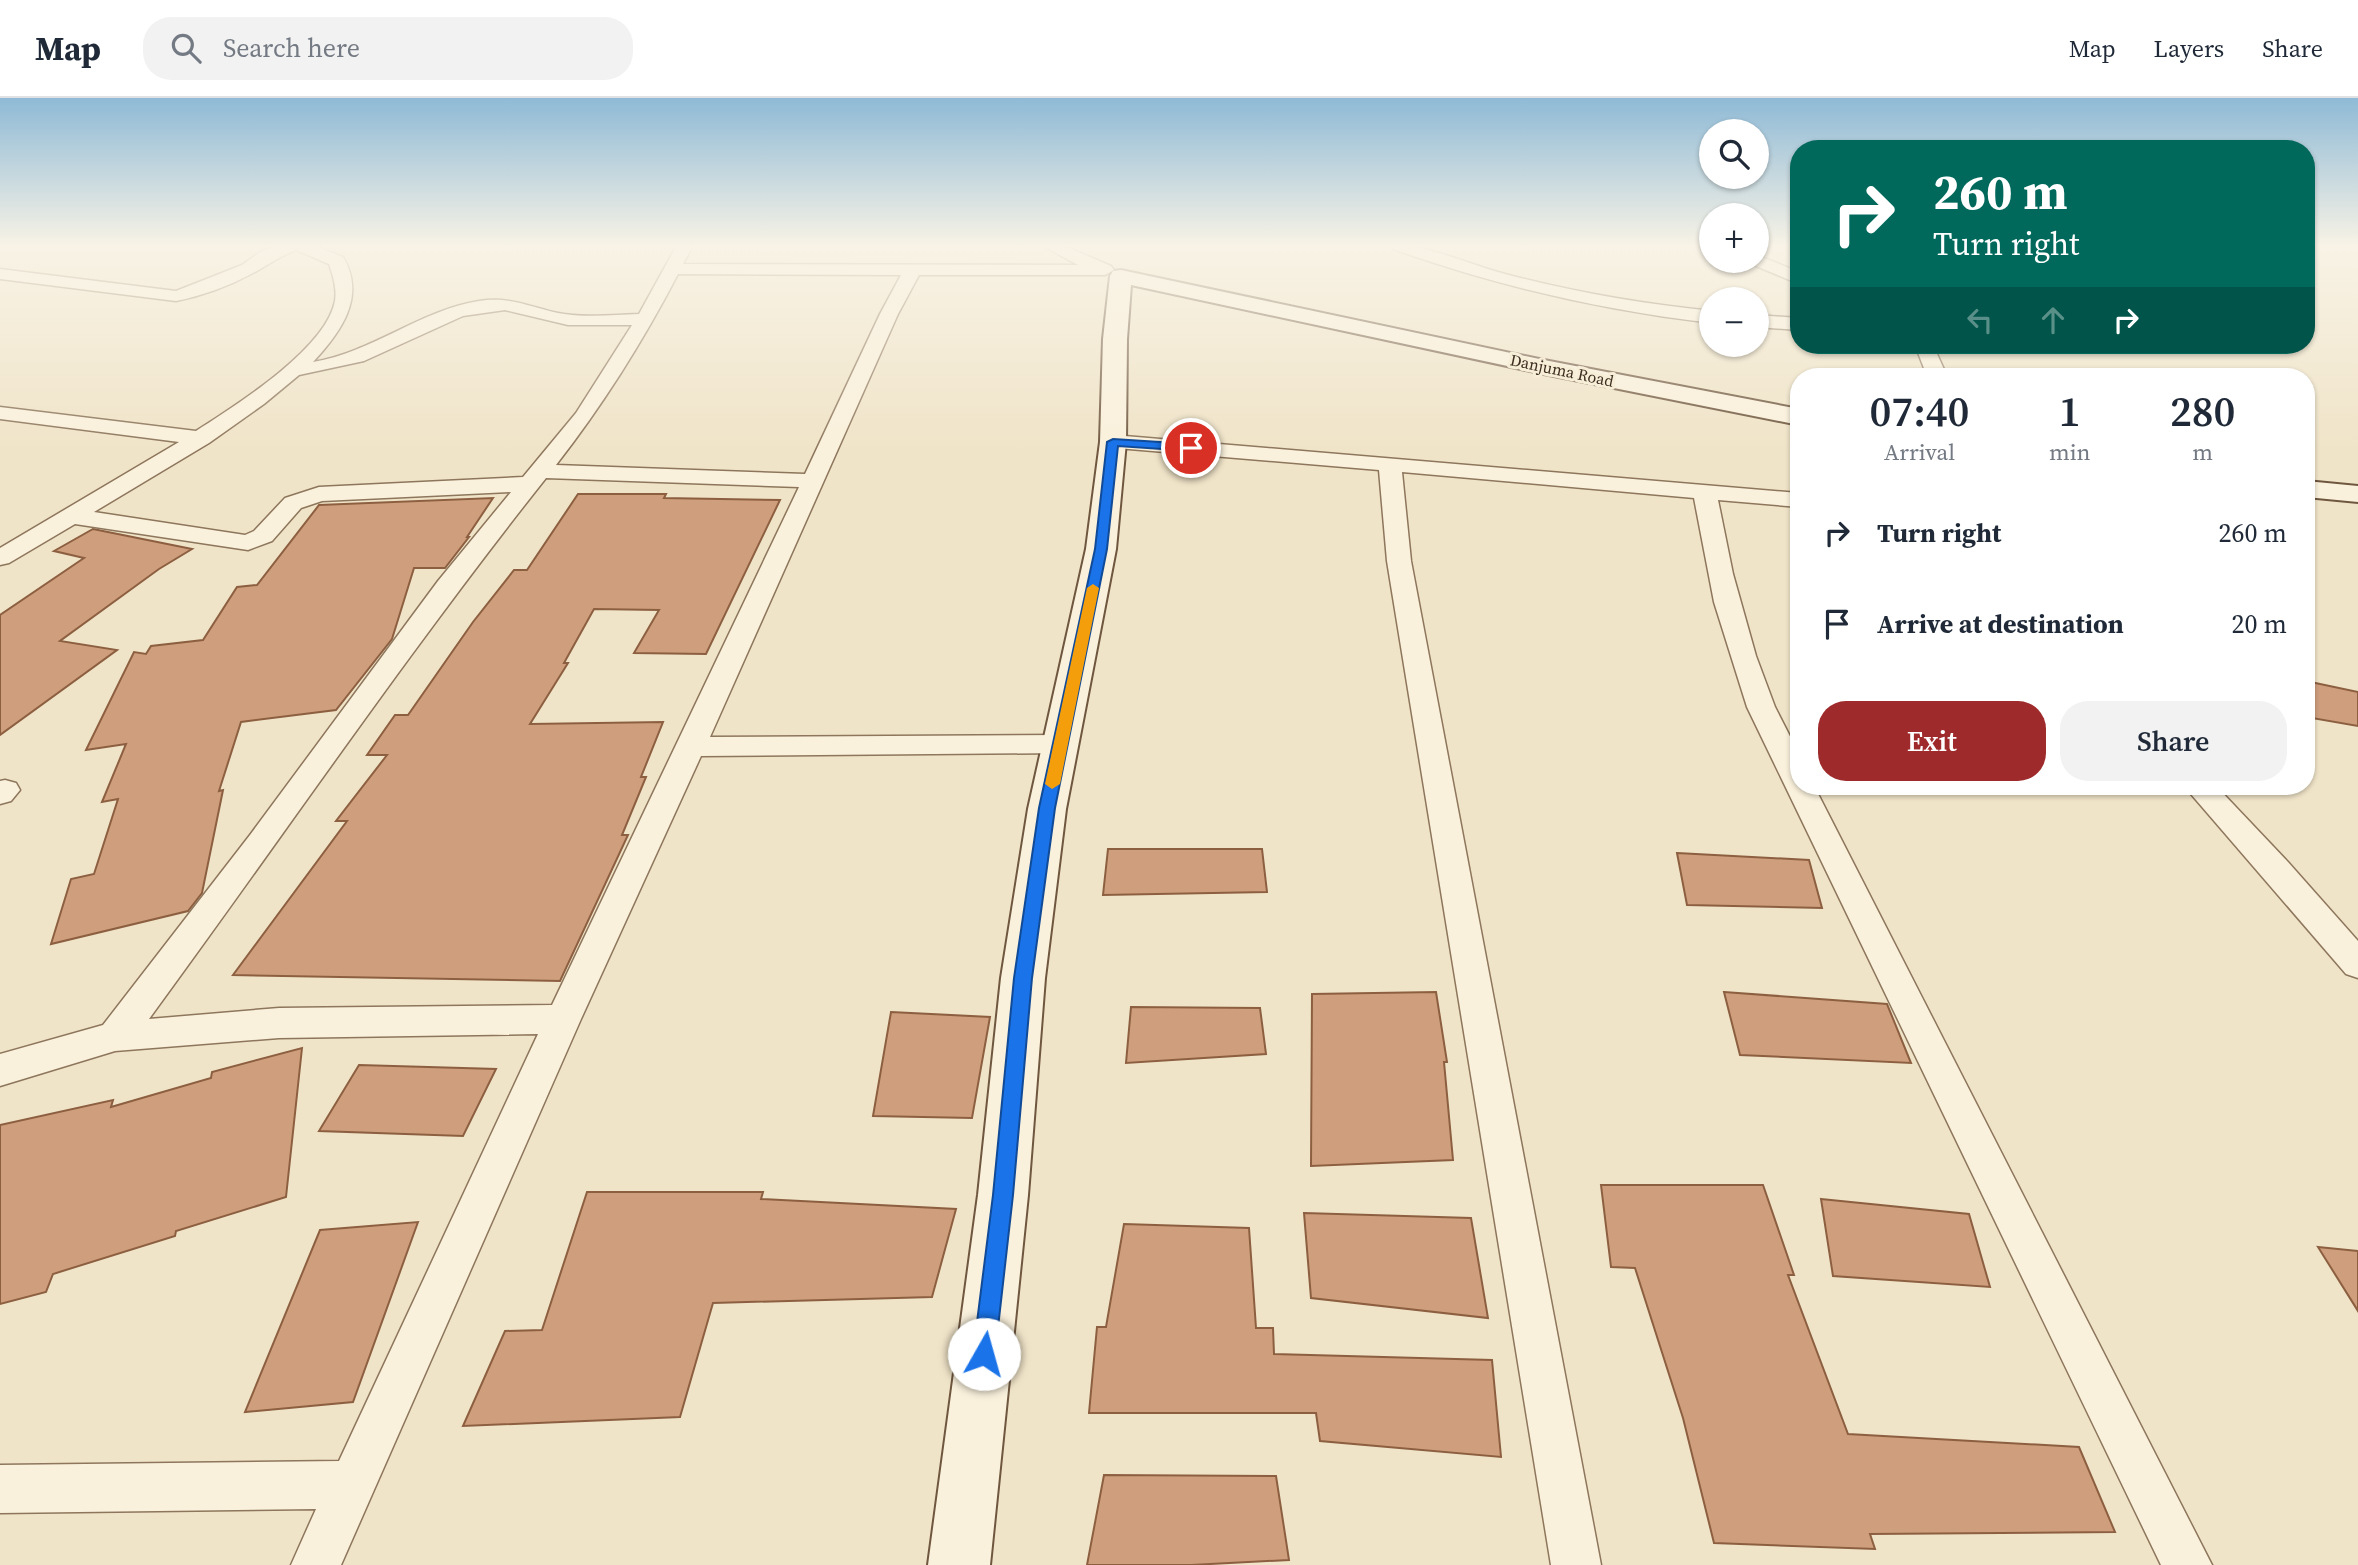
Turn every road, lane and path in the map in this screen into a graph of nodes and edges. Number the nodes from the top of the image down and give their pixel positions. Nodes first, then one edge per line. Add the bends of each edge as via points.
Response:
1 (338, 313) edge
2 (457, 313) edge
3 (542, 313) edge
4 (648, 313) edge
5 (889, 313) edge
6 (1114, 313) edge
7 (1299, 313) edge
8 (1675, 313) edge
9 (1699, 316) edge
10 (645, 319) junction
11 (1769, 322) edge
12 (1790, 323) edge
13 (293, 370) junction
14 (0, 413) edge
15 (1790, 415) edge
16 (201, 438) junction
17 (1113, 442) junction
18 (1390, 465) junction
19 (533, 478) junction
20 (814, 481) junction
21 (2315, 490) edge
22 (1705, 493) junction
23 (2358, 494) edge
24 (1790, 499) edge
25 (72, 516) junction
26 (0, 558) edge
27 (1061, 744) junction
28 (690, 747) junction
29 (1790, 766) edge
30 (1804, 795) edge
31 (2207, 795) edge
32 (2358, 965) edge
33 (563, 1019) junction
34 (115, 1036) junction
35 (0, 1070) edge
36 (352, 1485) junction
37 (0, 1489) edge
38 (316, 1565) edge
39 (958, 1565) edge
40 (1577, 1565) edge
41 (2187, 1565) edge

1 - 13 street via 323,340
2 - 13 street via 351,359
3 - 10 street via 572,320
4 - 10 street
5 - 20 street
6 - 17 street
7 - 15 street, Danjuma Road
8 - 9 street
10 - 19 street via 584,416
11 - 12 street
13 - 16 street
14 - 16 street
16 - 25 street
17 - 18 street
17 - 27 street via 1101,549
18 - 22 street
18 - 40 street via 1399,561
19 - 20 street
19 - 25 street via 319,494 293,503 262,536 248,543
19 - 34 street via 447,586
20 - 28 street
21 - 23 street
22 - 24 street
22 - 29 street via 1732,616 1761,706
25 - 26 street
27 - 28 street
27 - 39 street via 1047,808 1023,978 1003,1195
28 - 33 street
30 - 41 street
31 - 32 street
33 - 34 street via 279,1023
33 - 36 street
34 - 35 street
36 - 37 street
36 - 38 street

